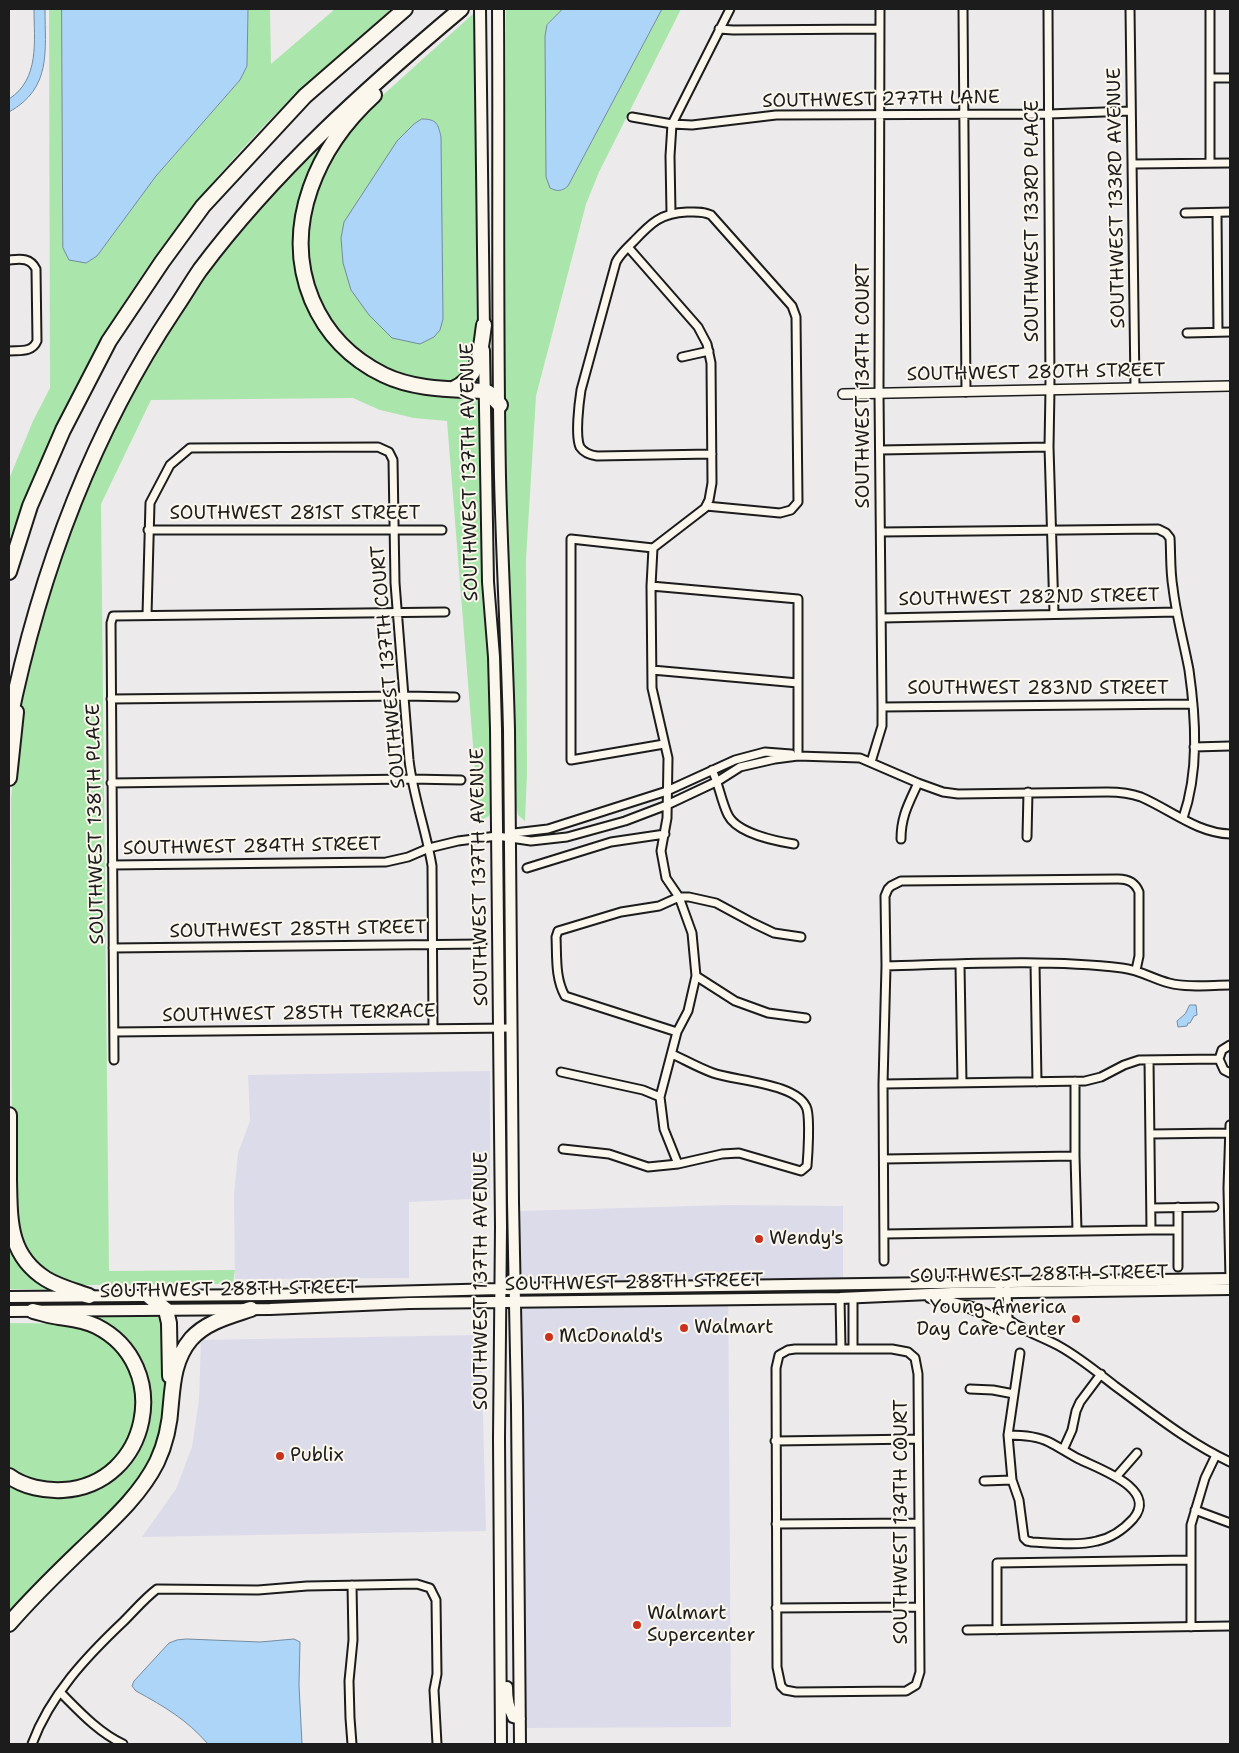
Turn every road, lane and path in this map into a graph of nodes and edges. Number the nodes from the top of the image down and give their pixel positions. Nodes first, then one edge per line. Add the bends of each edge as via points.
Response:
1 (405, 9) edge
2 (461, 9) edge
3 (480, 9) edge
4 (498, 9) edge
5 (730, 9) edge
6 (880, 9) edge
7 (963, 9) edge
8 (1048, 9) edge
9 (1130, 9) edge
10 (1210, 9) edge
11 (450, 18) junction
12 (719, 29) junction
13 (880, 29) junction
14 (1210, 78) junction
15 (1230, 78) edge
16 (1132, 112) junction
17 (881, 114) junction
18 (964, 114) junction
19 (1049, 114) junction
20 (632, 117) dead end
21 (672, 124) junction
22 (1210, 163) junction
23 (1230, 163) edge
24 (1133, 164) junction
25 (1217, 212) junction
26 (1230, 212) edge
27 (671, 213) junction
28 (1186, 213) dead end
29 (628, 247) junction
30 (9, 260) edge
31 (484, 325) junction
32 (1218, 332) junction
33 (1230, 332) edge
34 (1187, 333) dead end
35 (9, 351) edge
36 (709, 351) junction
37 (682, 357) dead end
38 (1230, 386) edge
39 (1135, 387) junction
40 (453, 389) junction
41 (1050, 389) junction
42 (485, 391) junction
43 (966, 392) junction
44 (879, 393) junction
45 (843, 394) dead end
46 (500, 405) junction
47 (1049, 447) junction
48 (880, 450) junction
49 (712, 454) junction
50 (706, 506) junction
51 (148, 530) junction
52 (394, 530) junction
53 (442, 530) dead end
54 (1051, 530) junction
55 (881, 532) junction
56 (653, 548) junction
57 (9, 572) edge
58 (651, 586) junction
59 (445, 612) dead end
60 (1177, 612) junction
61 (398, 613) junction
62 (1054, 613) junction
63 (147, 615) junction
64 (882, 618) junction
65 (652, 670) junction
66 (798, 683) junction
67 (17, 684) junction
68 (405, 696) junction
69 (455, 696) dead end
70 (111, 699) junction
71 (1193, 704) junction
72 (882, 706) junction
73 (9, 723) edge
74 (664, 744) junction
75 (1230, 746) edge
76 (1194, 747) junction
77 (798, 756) junction
78 (871, 762) junction
79 (712, 770) junction
80 (9, 778) edge
81 (411, 779) junction
82 (461, 780) dead end
83 (718, 781) junction
84 (111, 783) junction
85 (918, 783) junction
86 (668, 791) junction
87 (1028, 792) junction
88 (667, 805) junction
89 (1183, 818) junction
90 (665, 834) junction
91 (1230, 834) edge
92 (497, 836) junction
93 (509, 837) junction
94 (1028, 837) dead end
95 (901, 839) dead end
96 (794, 844) dead end
97 (429, 848) junction
98 (112, 865) junction
99 (527, 868) dead end
100 (679, 897) junction
101 (801, 937) dead end
102 (482, 944) dead end
103 (431, 945) junction
104 (113, 948) junction
105 (1035, 963) junction
106 (960, 964) junction
107 (886, 966) junction
108 (1136, 970) junction
109 (696, 976) junction
110 (1230, 985) edge
111 (806, 1018) dead end
112 (499, 1028) junction
113 (512, 1028) junction
114 (433, 1029) junction
115 (114, 1032) junction
116 (677, 1032) junction
117 (1229, 1044) edge
118 (672, 1054) junction
119 (1219, 1059) junction
120 (114, 1060) dead end
121 (1149, 1060) junction
122 (561, 1072) dead end
123 (1229, 1073) edge
124 (1230, 1080) edge
125 (1074, 1081) junction
126 (1037, 1082) junction
127 (962, 1083) junction
128 (883, 1084) junction
129 (660, 1097) junction
130 (9, 1115) edge
131 (1230, 1125) edge
132 (1230, 1133) edge
133 (1150, 1134) junction
134 (563, 1149) dead end
135 (1075, 1156) junction
136 (884, 1159) junction
137 (678, 1164) junction
138 (500, 1172) junction
139 (512, 1172) junction
140 (1229, 1188) edge
141 (1178, 1207) junction
142 (1214, 1207) dead end
143 (1151, 1208) junction
144 (1151, 1230) junction
145 (1178, 1230) junction
146 (1076, 1231) junction
147 (884, 1234) junction
148 (884, 1261) dead end
149 (1178, 1267) dead end
150 (1230, 1282) edge
151 (1003, 1286) junction
152 (500, 1289) junction
153 (515, 1289) junction
154 (919, 1294) junction
155 (88, 1296) junction
156 (149, 1296) junction
157 (9, 1297) edge
158 (840, 1298) junction
159 (853, 1298) junction
160 (500, 1302) junction
161 (515, 1302) junction
162 (251, 1309) junction
163 (166, 1310) junction
164 (9, 1311) edge
165 (33, 1311) junction
166 (1020, 1328) junction
167 (841, 1349) junction
168 (853, 1349) junction
169 (1020, 1353) dead end
170 (1100, 1374) junction
171 (172, 1389) junction
172 (970, 1389) dead end
173 (1014, 1394) junction
174 (1008, 1434) junction
175 (918, 1439) junction
176 (775, 1440) junction
177 (1063, 1450) junction
178 (1137, 1453) dead end
179 (1216, 1456) junction
180 (1230, 1462) edge
181 (9, 1476) edge
182 (1116, 1477) junction
183 (1012, 1480) junction
184 (984, 1481) dead end
185 (1195, 1510) junction
186 (918, 1523) junction
187 (1230, 1523) edge
188 (776, 1524) junction
189 (1190, 1560) junction
190 (352, 1585) junction
191 (776, 1608) junction
192 (919, 1608) junction
193 (500, 1610) junction
194 (9, 1624) edge
195 (1230, 1626) edge
196 (1191, 1627) junction
197 (967, 1630) dead end
198 (997, 1630) junction
199 (60, 1692) junction
200 (520, 1719) junction
201 (32, 1744) edge
202 (123, 1744) edge
203 (352, 1744) edge
204 (437, 1744) edge
205 (501, 1744) edge
206 (520, 1744) edge

1 - 57 highway via 305,96 203,206 162,262 109,341 63,430 30,506
2 - 11 highway
3 - 31 main road, SOUTHWEST 137TH AVENUE
4 - 46 main road, SOUTHWEST 137TH AVENUE
5 - 12 street
6 - 13 street, SOUTHWEST 134TH COURT
7 - 18 street
8 - 19 street, SOUTHWEST 133RD PLACE
9 - 16 street, SOUTHWEST 133RD AVENUE
10 - 14 street
11 - 40 highway via 434,41 371,98 339,134 320,166 308,196 302,218 300,248 305,282 320,318 344,349 384,375 409,384
11 - 67 highway via 295,160 200,270 148,348 102,435 69,510 40,596
12 - 13 street
12 - 21 street
13 - 17 street, SOUTHWEST 134TH COURT
14 - 15 street
14 - 22 street
16 - 19 street, SOUTHWEST 277TH LANE
16 - 24 street, SOUTHWEST 133RD AVENUE
17 - 18 street, SOUTHWEST 277TH LANE
17 - 21 street, SOUTHWEST 277TH LANE via 776,115 692,125
17 - 44 street, SOUTHWEST 134TH COURT
18 - 19 street, SOUTHWEST 277TH LANE
18 - 43 street
19 - 41 street, SOUTHWEST 133RD PLACE
20 - 21 street, SOUTHWEST 277TH LANE
21 - 27 street
22 - 23 street
22 - 24 street
24 - 39 street, SOUTHWEST 133RD AVENUE
25 - 26 street
25 - 28 street
25 - 32 street
27 - 29 street via 657,220
27 - 50 street via 698,212 711,216 795,312 798,498 793,508 785,513
29 - 36 street via 698,327
29 - 49 street via 615,267 582,390 578,440 582,450 597,456
30 - 35 street via 24,259 33,263 36,269 37,342 26,350
31 - 40 highway via 479,360 472,375
31 - 42 main road, SOUTHWEST 137TH AVENUE
32 - 33 street
32 - 34 street
36 - 37 street
36 - 49 street
38 - 39 street, SOUTHWEST 280TH STREET
39 - 41 street, SOUTHWEST 280TH STREET
40 - 42 highway
41 - 43 street, SOUTHWEST 280TH STREET
41 - 47 street, SOUTHWEST 133RD PLACE
42 - 46 highway
42 - 92 main road, SOUTHWEST 137TH AVENUE
43 - 44 street, SOUTHWEST 280TH STREET
44 - 45 street, SOUTHWEST 280TH STREET
44 - 48 street, SOUTHWEST 134TH COURT
46 - 93 main road, SOUTHWEST 137TH AVENUE
47 - 48 street
47 - 54 street, SOUTHWEST 133RD PLACE
48 - 55 street, SOUTHWEST 134TH COURT
49 - 50 street via 712,489
50 - 56 street
51 - 52 street, SOUTHWEST 281ST STREET
51 - 52 street, SOUTHWEST 137TH COURT via 150,503 170,465 190,448 378,447 389,452 392,460
51 - 63 street
52 - 53 street, SOUTHWEST 281ST STREET
52 - 61 street, SOUTHWEST 137TH COURT
54 - 55 street
54 - 60 street via 1158,530 1166,533 1170,538 1172,586
54 - 62 street, SOUTHWEST 133RD PLACE
55 - 64 street, SOUTHWEST 134TH COURT
56 - 58 street
56 - 74 street via 571,539 571,760
58 - 65 street
58 - 66 street via 798,599
59 - 61 street
60 - 62 street, SOUTHWEST 282ND STREET
60 - 71 street
61 - 63 street
61 - 68 street, SOUTHWEST 137TH COURT
62 - 64 street, SOUTHWEST 282ND STREET
63 - 70 street, SOUTHWEST 138TH PLACE via 113,616
64 - 72 street, SOUTHWEST 134TH COURT
65 - 66 street
65 - 74 street via 652,688
66 - 77 street
67 - 73 highway
67 - 80 highway
68 - 69 street
68 - 70 street
68 - 81 street, SOUTHWEST 137TH COURT
70 - 84 street, SOUTHWEST 138TH PLACE
71 - 72 street, SOUTHWEST 283ND STREET
71 - 76 street
72 - 78 street, SOUTHWEST 134TH COURT via 882,726
74 - 86 street via 668,758
75 - 76 street
76 - 89 street via 1190,799
77 - 78 street, SOUTHWEST 284TH STREET via 860,758
77 - 79 street, SOUTHWEST 284TH STREET via 765,752
77 - 83 street, SOUTHWEST 284TH STREET via 740,767
78 - 85 street, SOUTHWEST 284TH STREET
79 - 83 street
79 - 86 street, SOUTHWEST 284TH STREET
81 - 82 street
81 - 84 street
81 - 97 street, SOUTHWEST 137TH COURT
83 - 88 street, SOUTHWEST 284TH STREET
83 - 96 street via 728,815 735,825 773,841
84 - 98 street, SOUTHWEST 138TH PLACE
85 - 87 street, SOUTHWEST 284TH STREET via 958,794
85 - 95 street via 904,814
86 - 88 street
86 - 93 street, SOUTHWEST 284TH STREET via 548,829 514,833
87 - 89 street, SOUTHWEST 284TH STREET via 1125,793 1139,796
87 - 94 street
88 - 90 street
88 - 93 street, SOUTHWEST 284TH STREET via 567,837 531,841
89 - 91 street, SOUTHWEST 284TH STREET via 1196,826
90 - 99 street via 611,842
90 - 100 street via 661,851 666,878
92 - 93 street, SOUTHWEST 284TH STREET
92 - 97 street, SOUTHWEST 284TH STREET
92 - 112 main road, SOUTHWEST 137TH AVENUE
93 - 113 main road, SOUTHWEST 137TH AVENUE
97 - 98 street, SOUTHWEST 284TH STREET via 386,862
97 - 103 street, SOUTHWEST 137TH COURT via 432,866
98 - 104 street, SOUTHWEST 138TH PLACE
100 - 101 street via 716,902 774,933
100 - 109 street via 692,933
100 - 116 street via 659,906 621,912 558,931 556,937 557,975 565,996
102 - 103 street, SOUTHWEST 285TH STREET
103 - 104 street, SOUTHWEST 285TH STREET
103 - 114 street, SOUTHWEST 137TH COURT
104 - 115 street, SOUTHWEST 138TH PLACE
105 - 106 street
105 - 108 street
105 - 126 street
106 - 107 street
106 - 127 street
107 - 108 street via 885,896 895,883 1118,879 1130,881 1139,892
107 - 128 street
108 - 110 street via 1177,985
109 - 111 street via 734,1001 768,1013
109 - 116 street via 688,1010
112 - 113 street, SOUTHWEST 285TH TERRACE
112 - 114 street, SOUTHWEST 285TH TERRACE
112 - 138 main road, SOUTHWEST 137TH AVENUE
113 - 139 main road, SOUTHWEST 137TH AVENUE
114 - 115 street, SOUTHWEST 285TH TERRACE
115 - 120 street
116 - 118 street
117 - 119 street
118 - 129 street
118 - 137 street via 714,1074 782,1089 799,1098 807,1108 807,1166 801,1170 739,1152
119 - 121 street
119 - 123 street via 1221,1067
121 - 125 street via 1132,1062 1093,1079
121 - 133 street
122 - 129 street via 643,1090
123 - 124 street
125 - 126 street
125 - 135 street
126 - 127 street
127 - 128 street
128 - 136 street
129 - 137 street via 664,1129
130 - 155 highway via 10,1218 15,1243 38,1274
131 - 132 street
132 - 133 street
132 - 140 street
133 - 143 street
134 - 137 street via 609,1154 648,1167
135 - 136 street
135 - 146 street
136 - 147 street
138 - 139 main road
138 - 152 main road, SOUTHWEST 137TH AVENUE
139 - 153 main road, SOUTHWEST 137TH AVENUE
140 - 150 street
141 - 142 street
141 - 143 street
141 - 145 street
143 - 144 street
144 - 145 street
144 - 146 street
145 - 149 street
146 - 147 street
147 - 148 street
150 - 151 main road, SOUTHWEST 288TH STREET
151 - 153 main road, SOUTHWEST 288TH STREET
151 - 154 main road, SOUTHWEST 288TH STREET
151 - 166 street via 1000,1310
152 - 153 main road, SOUTHWEST 288TH STREET
152 - 156 main road, SOUTHWEST 288TH STREET
152 - 160 main road, SOUTHWEST 137TH AVENUE
153 - 161 main road, SOUTHWEST 137TH AVENUE
154 - 159 main road, SOUTHWEST 288TH STREET
154 - 166 main road via 972,1308
155 - 156 main road, SOUTHWEST 288TH STREET
155 - 157 main road, SOUTHWEST 288TH STREET
156 - 163 highway
158 - 159 main road, SOUTHWEST 288TH STREET
158 - 161 main road, SOUTHWEST 288TH STREET
158 - 167 street
159 - 168 street
160 - 161 main road, SOUTHWEST 288TH STREET
160 - 162 main road, SOUTHWEST 288TH STREET
160 - 193 main road, SOUTHWEST 137TH AVENUE
161 - 200 main road, SOUTHWEST 137TH AVENUE
162 - 163 main road, SOUTHWEST 288TH STREET
162 - 171 highway via 202,1329 191,1339 180,1354
163 - 165 main road, SOUTHWEST 288TH STREET
163 - 171 highway
164 - 165 main road, SOUTHWEST 288TH STREET
165 - 181 highway via 97,1326 118,1342 133,1361 138,1374 143,1389 144,1414 132,1448 119,1465 97,1481 70,1490 55,1491 25,1485
166 - 170 street via 1061,1347
167 - 168 street
167 - 176 street via 795,1349 779,1355
168 - 175 street, SOUTHWEST 134TH COURT via 903,1350 915,1358
169 - 173 street
170 - 177 street via 1080,1402
170 - 179 street
171 - 194 highway via 163,1445 136,1494
172 - 173 street
173 - 174 street
174 - 177 street via 1042,1439
174 - 183 street
175 - 176 street
175 - 186 street, SOUTHWEST 134TH COURT
176 - 188 street
177 - 182 street
178 - 182 street
179 - 180 street
179 - 185 street
182 - 183 street via 1134,1490 1140,1506 1138,1512 1122,1530 1108,1538 1087,1543 1027,1541
183 - 184 street
185 - 187 street
185 - 189 street via 1190,1532
186 - 188 street
186 - 192 street, SOUTHWEST 134TH COURT
188 - 191 street
189 - 196 street
189 - 198 street via 996,1563
190 - 199 street via 258,1590 157,1589 92,1651
190 - 203 street via 353,1640 349,1681
190 - 204 street via 424,1585 430,1588 436,1600 437,1674 434,1690
191 - 192 street
191 - 192 street, SOUTHWEST 134TH COURT via 777,1667 781,1686 796,1692 906,1691 916,1684 920,1672
193 - 200 main road via 506,1622 508,1705 513,1717
193 - 205 main road, SOUTHWEST 137TH AVENUE
195 - 196 street
196 - 198 street
197 - 198 street
199 - 201 street
199 - 202 street via 93,1725
200 - 206 main road, SOUTHWEST 137TH AVENUE

